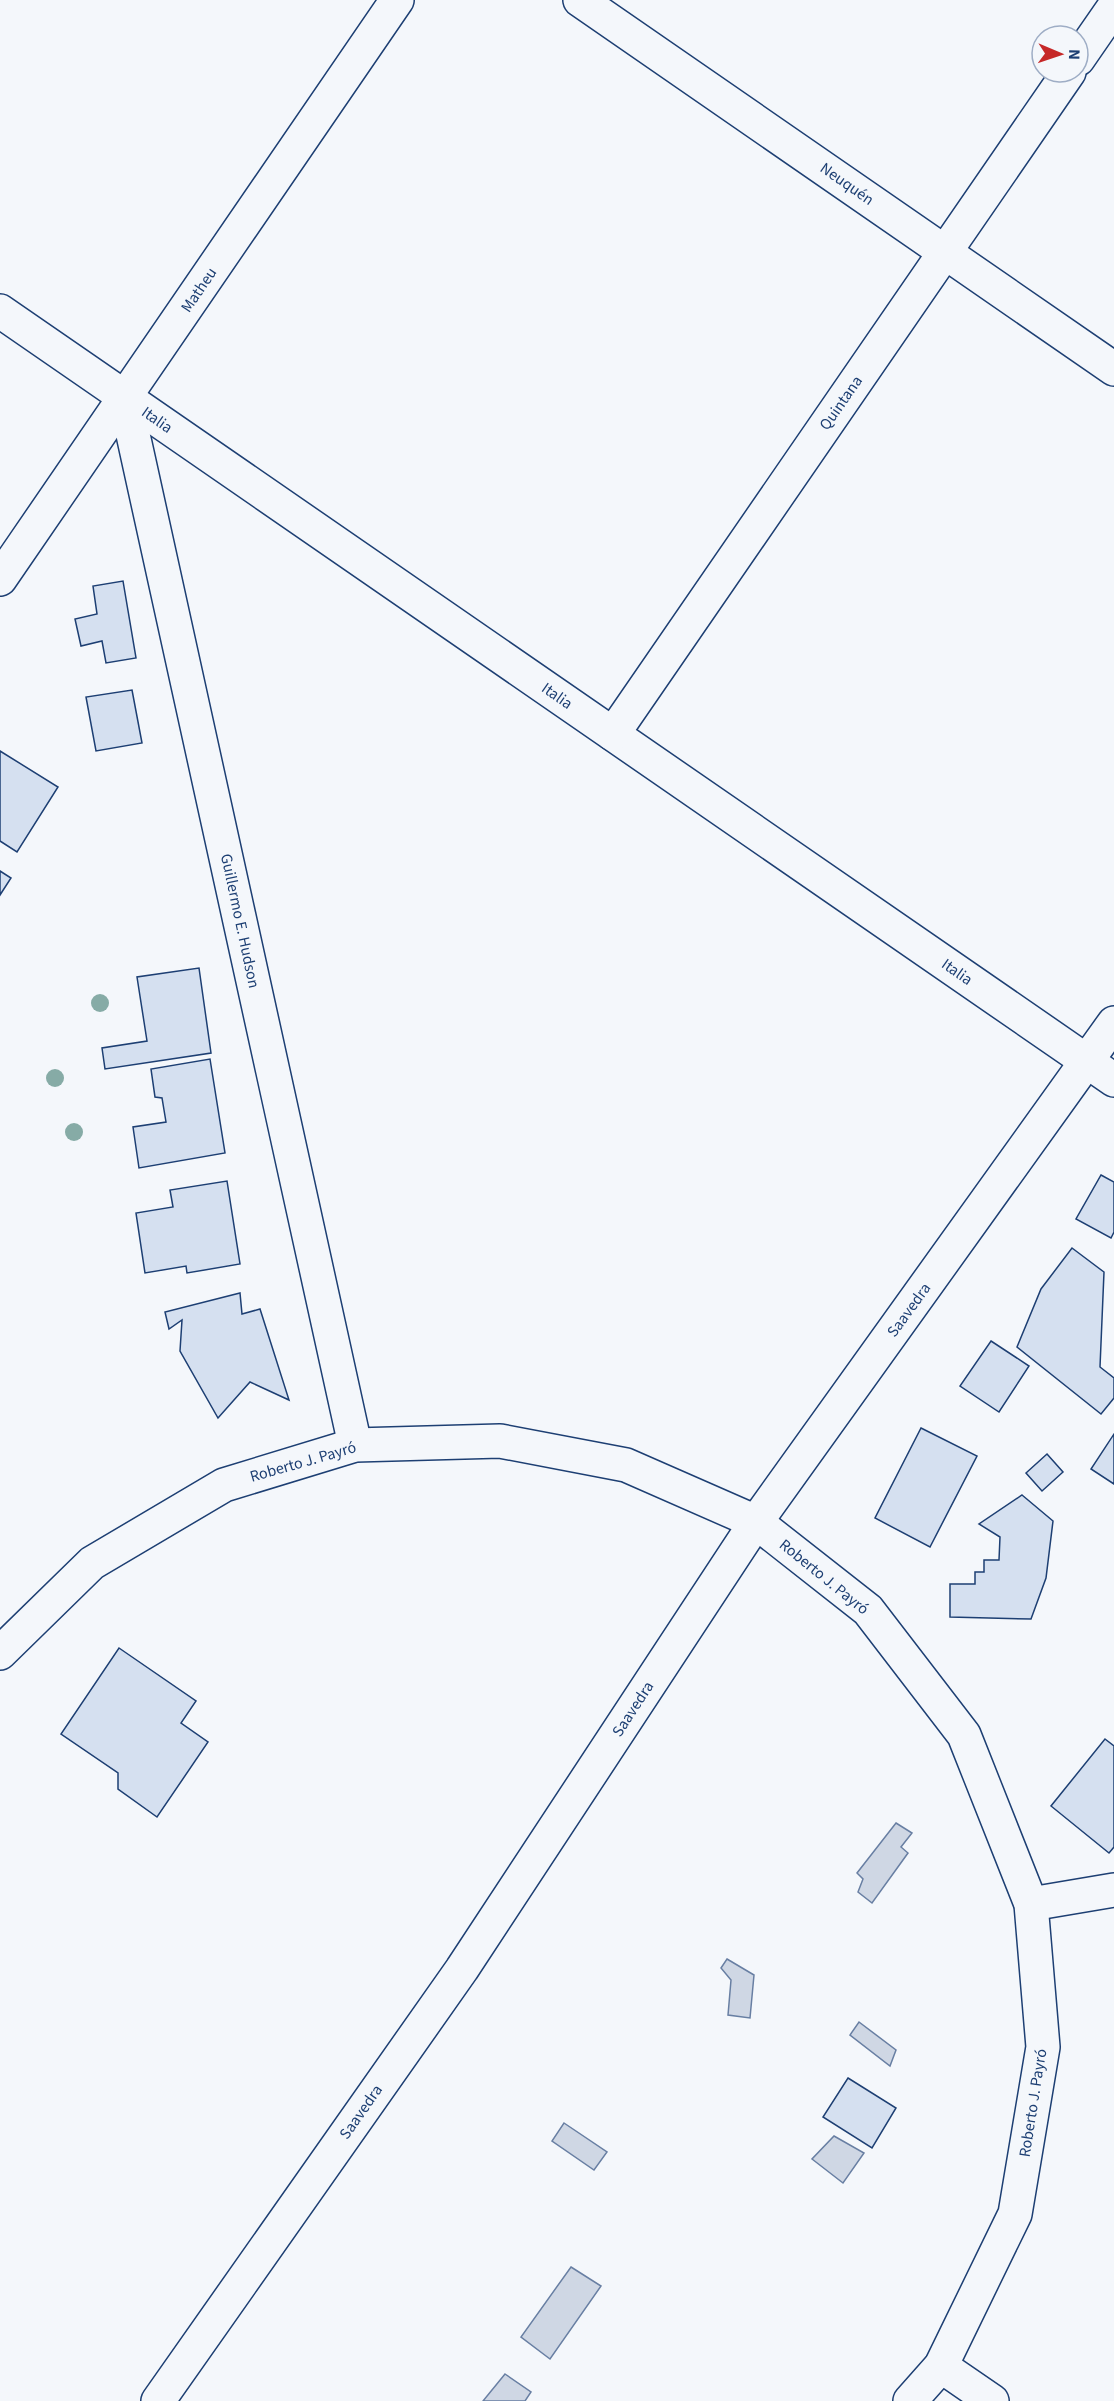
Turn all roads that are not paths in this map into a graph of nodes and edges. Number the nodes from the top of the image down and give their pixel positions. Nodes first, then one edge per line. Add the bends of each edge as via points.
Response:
1 (397, 0) edge
2 (580, 0) edge
3 (1114, 7) edge
4 (1090, 42) edge
5 (1061, 84) edge
6 (945, 252) junction
7 (0, 311) edge
8 (1114, 369) edge
9 (125, 398) junction
10 (0, 579) edge
11 (613, 734) junction
12 (1114, 1023) edge
13 (1087, 1062) junction
14 (1114, 1080) edge
15 (355, 1445) junction
16 (756, 1522) junction
17 (0, 1653) edge
18 (1114, 1890) edge
19 (1031, 1904) junction
20 (941, 2366) junction
21 (158, 2401) edge
22 (910, 2401) edge
23 (992, 2401) edge

1 - 9 street, Matheu
2 - 6 street, Neuquén
3 - 4 street
5 - 6 street, Quintana
6 - 8 street, Neuquén
6 - 11 street, Quintana
7 - 9 street, Italia
9 - 10 street, Matheu
9 - 11 street, Italia
9 - 15 street, Guillermo E. Hudson
11 - 13 street, Italia
12 - 13 street, Saavedra
13 - 14 street, Italia
13 - 16 street, Saavedra
15 - 16 street, Roberto J. Payró via 500,1441 592,1458 626,1465
15 - 17 street, Roberto J. Payró via 224,1485 92,1563
16 - 19 street, Roberto J. Payró via 868,1610 964,1735
16 - 21 street, Saavedra via 462,1969
18 - 19 street
19 - 20 street, Roberto J. Payró via 1043,2047 1015,2214
20 - 22 street, Roberto J. Payró
20 - 23 street

